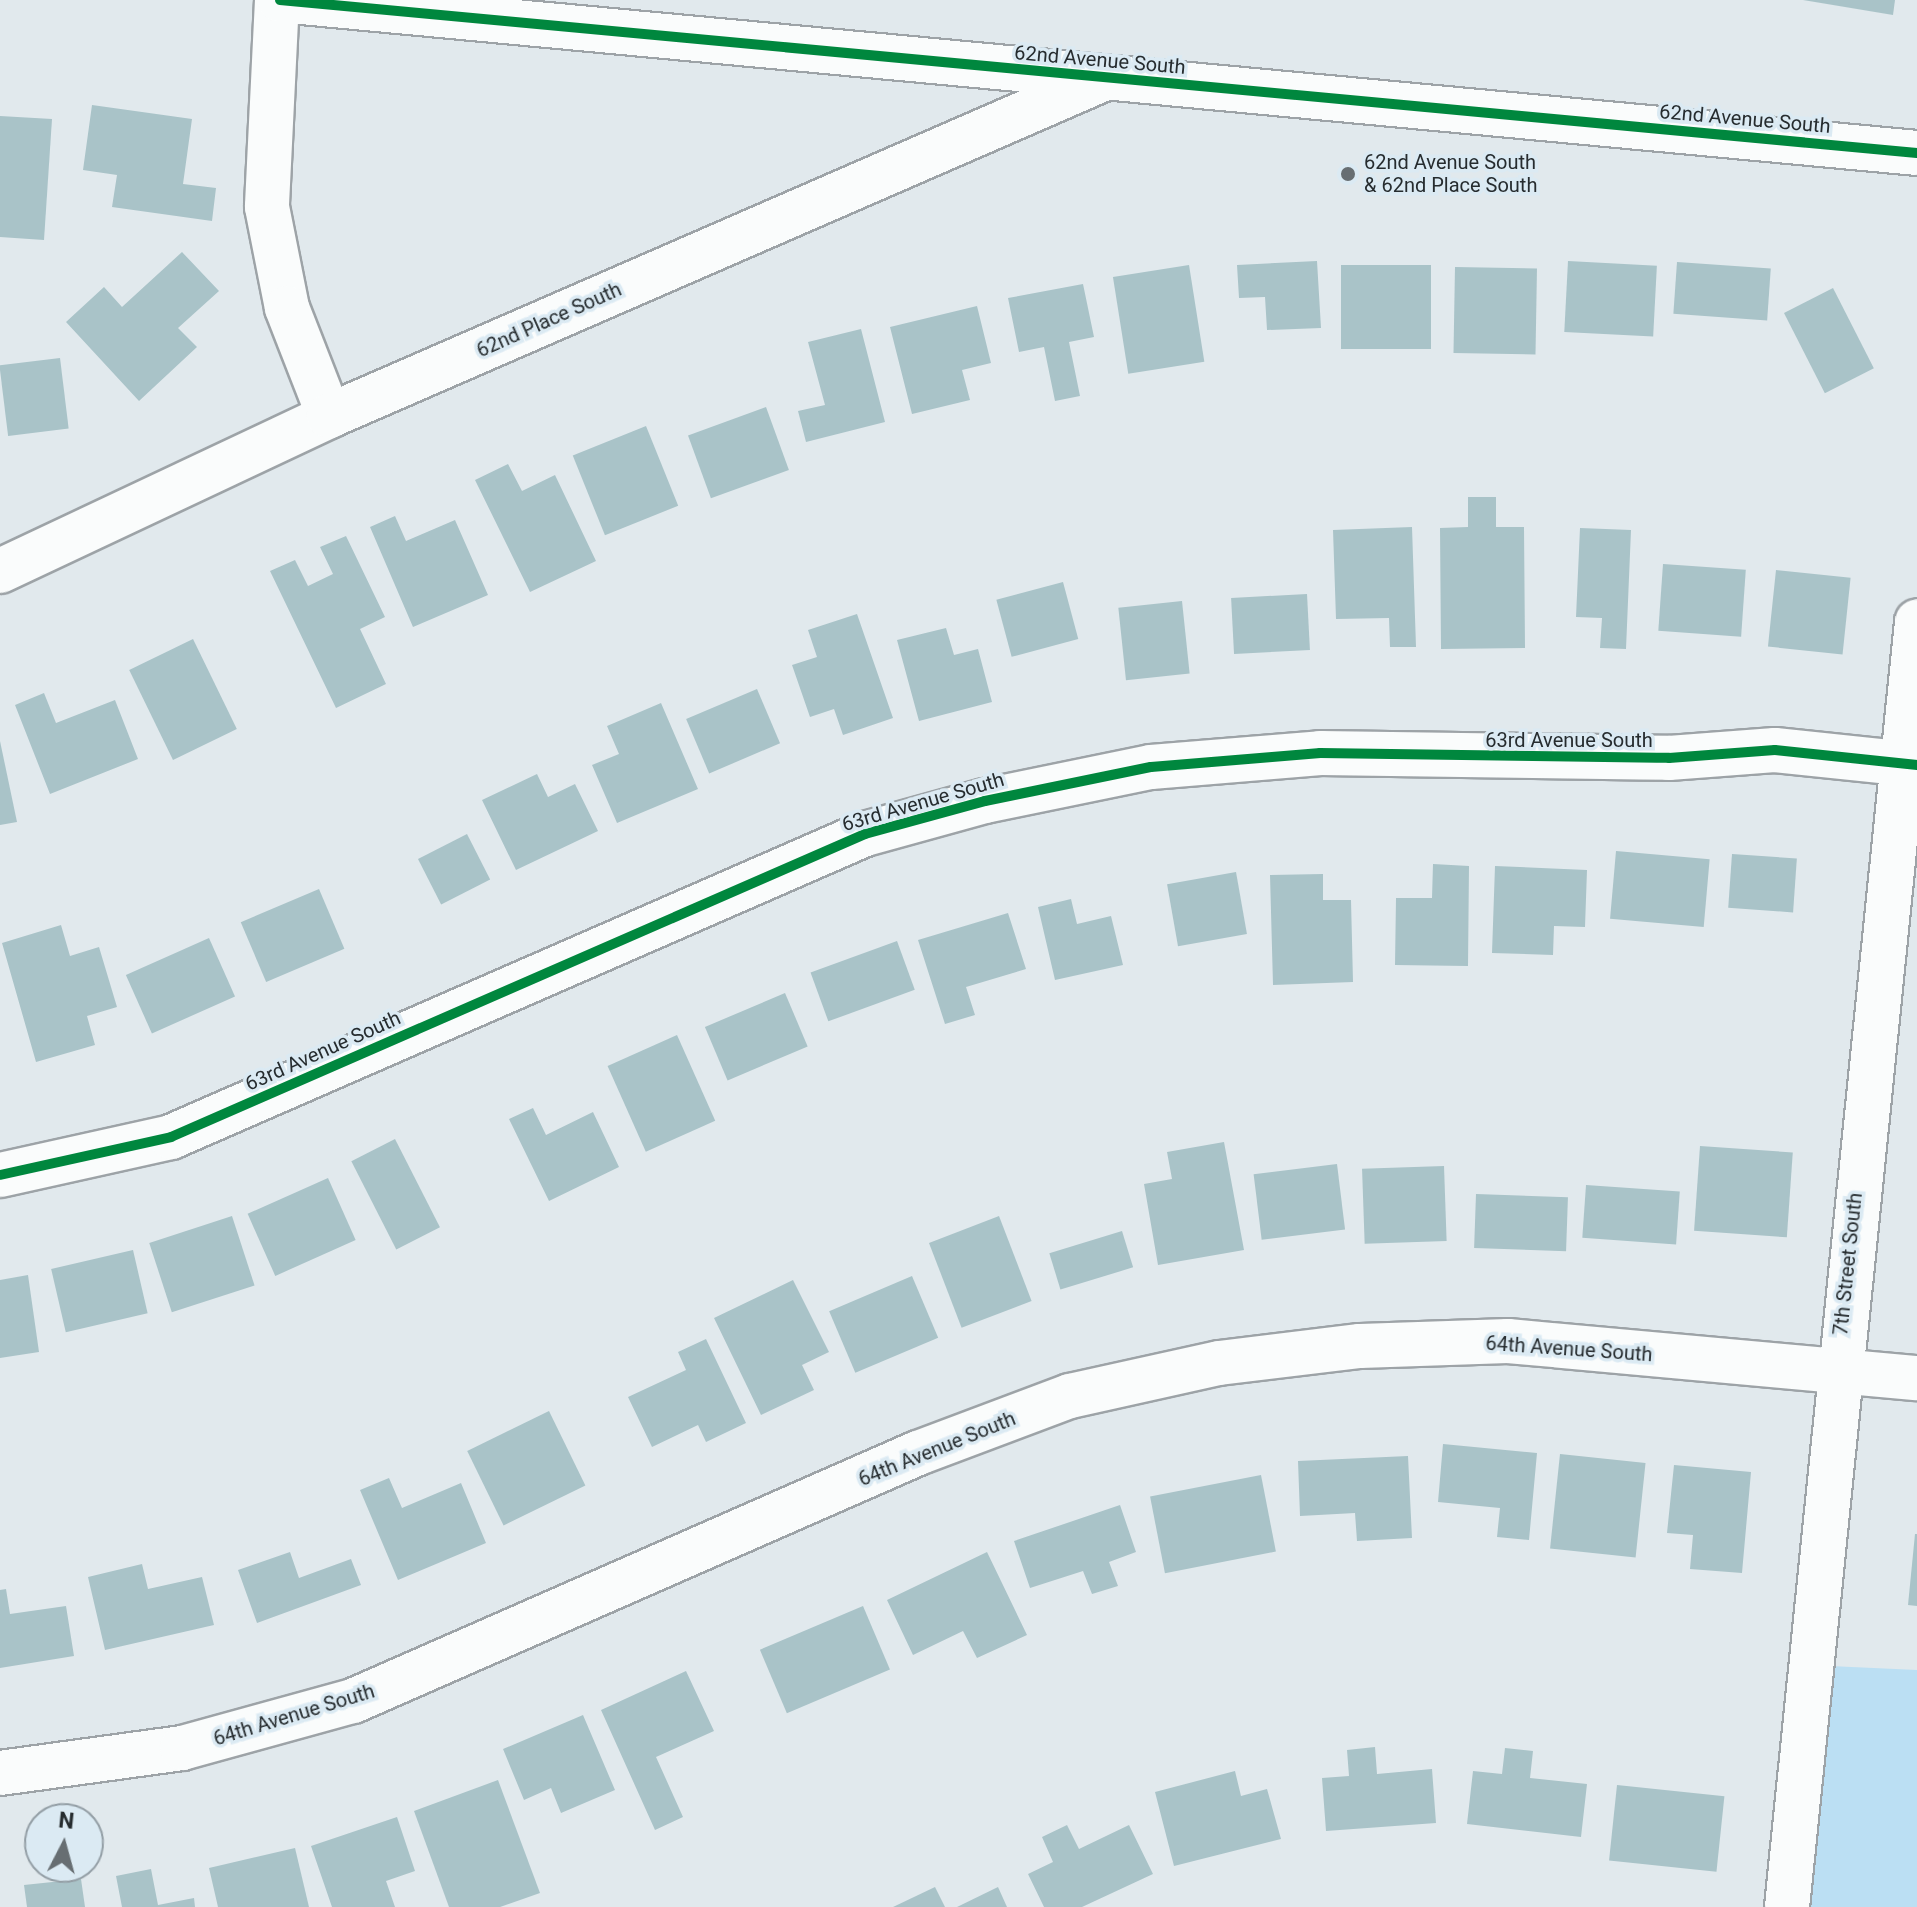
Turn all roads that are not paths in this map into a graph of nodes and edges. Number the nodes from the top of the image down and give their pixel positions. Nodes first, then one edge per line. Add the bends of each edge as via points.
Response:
1 (278, 0) edge
2 (1103, 79) junction
3 (1917, 153) edge
4 (329, 416) junction
5 (0, 571) edge
6 (1917, 622) edge
7 (1909, 765) edge
8 (0, 1175) edge
9 (1836, 1370) junction
10 (1917, 1378) edge
11 (0, 1773) edge
12 (1787, 1907) edge

1 - 2 street, 62nd Avenue South
1 - 4 street via 267,207 287,308
2 - 3 street, 62nd Avenue South
2 - 4 street, 62nd Place South
4 - 5 street, 62nd Place South
6 - 7 street, 7th Street South
7 - 8 street, 63rd Avenue South via 1775,750 1669,758 1320,753 1151,767 985,801 865,834 171,1137
7 - 9 street, 7th Street South
9 - 10 street, 64th Avenue South
9 - 11 street, 64th Avenue South via 1508,1341 1360,1346 1204,1366 1070,1396 918,1453 353,1701 182,1748
9 - 12 street, 7th Street South

